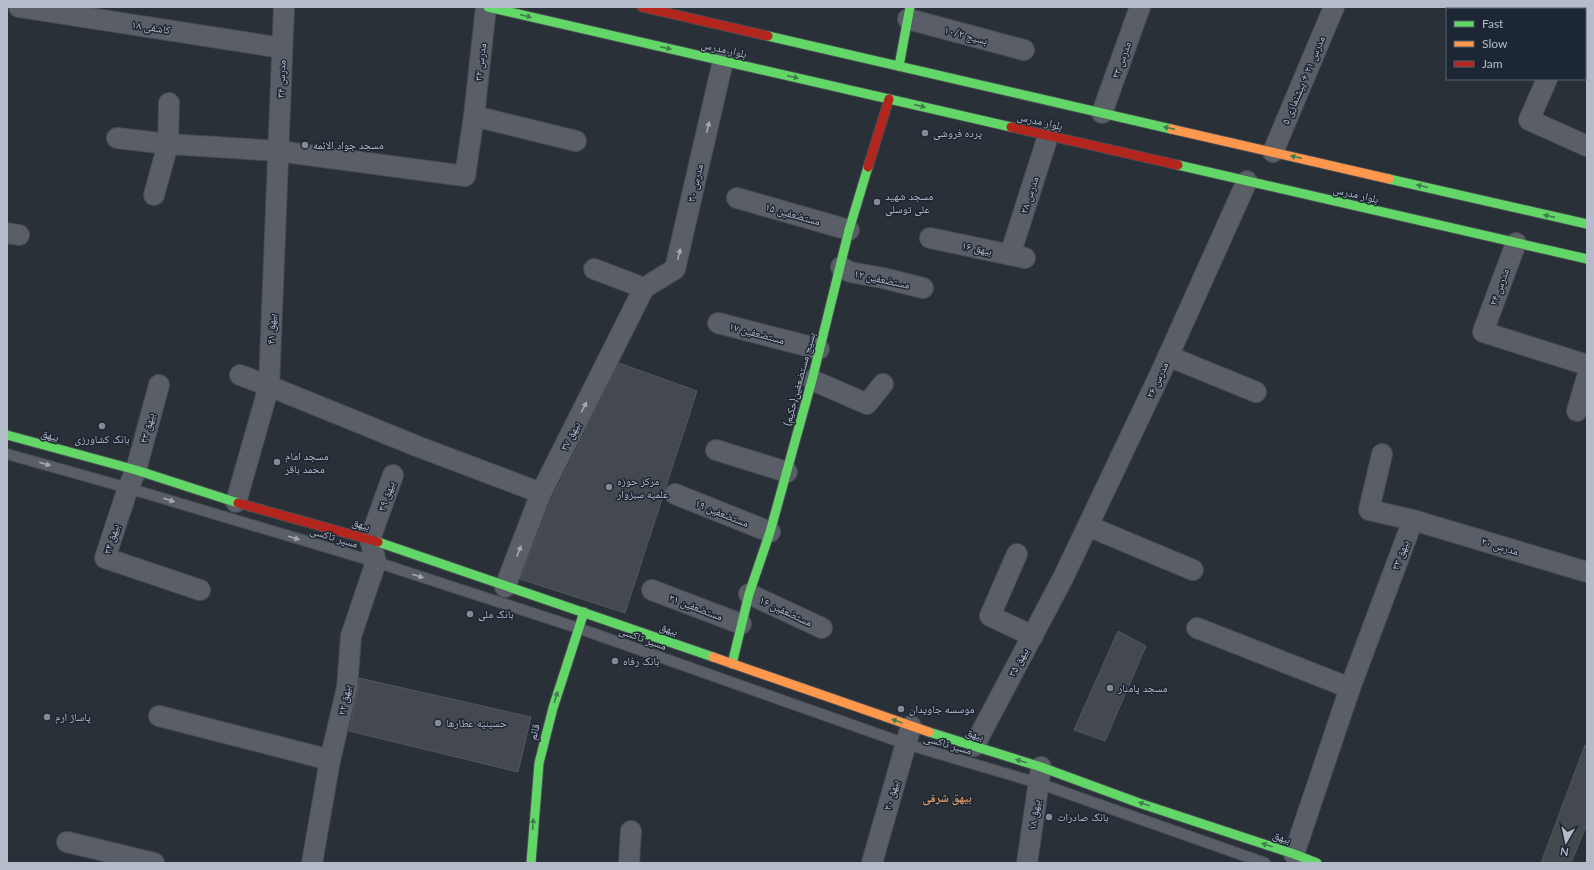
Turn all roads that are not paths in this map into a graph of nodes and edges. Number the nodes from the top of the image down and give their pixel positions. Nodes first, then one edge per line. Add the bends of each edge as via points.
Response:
1 (19, 7) edge
2 (284, 7) edge
3 (487, 7) edge
4 (642, 7) edge
5 (1140, 7) edge
6 (1334, 7) edge
7 (909, 13) edge
8 (282, 48) junction
9 (1024, 50) dead end
10 (723, 61) junction
11 (899, 66) junction
12 (1546, 80) edge
13 (889, 99) junction
14 (169, 103) dead end
15 (1102, 113) junction
16 (474, 116) junction
17 (1048, 136) junction
18 (117, 138) dead end
19 (576, 141) dead end
20 (168, 144) junction
21 (1587, 146) edge
22 (278, 151) junction
23 (1273, 152) junction
24 (1247, 181) junction
25 (154, 195) dead end
26 (737, 198) dead end
27 (1587, 224) edge
28 (850, 230) junction
29 (930, 238) dead end
30 (1516, 243) junction
31 (1018, 257) joint
32 (1587, 259) edge
33 (841, 267) junction
34 (594, 269) dead end
35 (644, 288) junction
36 (924, 288) dead end
37 (718, 323) dead end
38 (819, 349) junction
39 (1168, 356) junction
40 (1587, 365) edge
41 (240, 375) dead end
42 (1587, 377) edge
43 (812, 380) junction
44 (883, 384) dead end
45 (159, 385) dead end
46 (269, 386) junction
47 (1256, 392) dead end
48 (1577, 411) dead end
49 (7, 435) edge
50 (716, 450) dead end
51 (7, 454) edge
52 (1382, 454) dead end
53 (787, 472) junction
54 (393, 475) dead end
55 (132, 479) junction
56 (541, 493) junction
57 (675, 494) dead end
58 (236, 502) junction
59 (1413, 520) junction
60 (1088, 526) junction
61 (770, 532) junction
62 (370, 539) junction
63 (1017, 554) dead end
64 (376, 562) junction
65 (1193, 570) dead end
66 (1587, 572) edge
67 (1063, 578) joint
68 (505, 587) junction
69 (200, 590) dead end
70 (652, 590) dead end
71 (749, 594) junction
72 (584, 612) junction
73 (741, 624) junction
74 (578, 628) junction
75 (822, 628) dead end
76 (1197, 628) dead end
77 (1033, 636) junction
78 (732, 664) junction
79 (1350, 688) junction
80 (159, 716) dead end
81 (908, 735) junction
82 (974, 746) junction
83 (330, 760) junction
84 (1039, 775) junction
85 (631, 831) dead end
86 (67, 842) dead end
87 (1294, 854) junction
88 (867, 862) edge
89 (154, 863) edge
90 (312, 863) edge
91 (531, 863) edge
92 (629, 863) edge
93 (1027, 863) edge
94 (1265, 863) edge
95 (1317, 863) edge

1 - 8 street, کاشفی ۱۸
2 - 8 street, مدرس ۳۴
3 -> 10 main road, بلوار مدرس via 646,40
3 - 16 street, مدرس ۳۲
4 - 11 main road, بلوار مدرس via 651,13
5 - 15 street, مدرس ۲۳
6 - 23 street, مدرس ۲۱ + پیشنمازی ۵
7 - 9 street, بسیج ۱۰/۲
7 - 11 main road
8 - 22 street, مدرس ۳۴
10 -> 13 main road, بلوار مدرس
35 -> 10 street, مدرس ۳۰ via 675,269
11 - 15 main road, بلوار مدرس
12 - 21 street via 1529,120
13 -> 17 main road, بلوار مدرس
13 - 28 main road, بسیج مستضعفین(حکیم)
14 - 20 street
23 -> 15 main road, بلوار مدرس via 1126,122
16 - 19 street
16 - 22 street, مدرس ۳۲ via 465,176
17 - 24 main road, بلوار مدرس via 1122,149
17 - 31 street, مدرس ۲۸
18 - 20 street
20 - 22 street
20 - 25 street
22 - 46 street, بیهق ۴۱
27 -> 23 main road, بلوار مدرس
24 - 30 main road, بلوار مدرس
24 - 39 street, مدرس ۲۶
26 - 28 street, مستضعفین ۱۵
28 - 33 main road, بسیج مستضعفین(حکیم)
29 - 31 street, بیهق ۱۶
30 - 32 main road, بلوار مدرس
30 - 40 street, مدرس ۲۴ via 1483,332
33 - 36 street, مستضعفین ۱۲ via 850,272
33 - 38 main road, بسیج مستضعفین(حکیم)
34 - 35 street
56 -> 35 street, بیهق ۳۷
37 - 38 street, مستضعفین ۱۷
38 - 43 main road, بسیج مستضعفین(حکیم)
39 - 47 street
39 - 60 street, مدرس ۲۶
41 - 46 street
42 - 48 street
43 - 44 street via 867,404
43 - 53 main road, بسیج مستضعفین(حکیم)
45 - 55 street, بیهق ۴۳
46 - 56 street
46 - 58 street, بیهق ۴۱
49 - 55 main road, بیهق
50 - 53 street
51 -> 55 lane, مسیر تاکسی
52 - 59 street via 1369,510
53 - 61 main road, بسیج مستضعفین(حکیم)
54 - 62 street, بیهق ۳۹
55 - 58 main road, بیهق
55 -> 64 lane, مسیر تاکسی
55 - 69 street, بیهق ۲۴ via 105,558
68 -> 56 street, بیهق ۳۷
57 - 61 street, مستضعفین ۱۹
58 - 62 main road, بیهق
59 - 66 street, مدرس ۲۰
59 - 79 street, بیهق ۳۳
60 - 65 street
60 - 67 street, مدرس ۲۶
61 - 71 main road, بسیج مستضعفین(حکیم)
62 - 64 street
62 - 68 main road, بیهق
63 - 77 street via 990,616
64 -> 74 lane, مسیر تاکسی
64 - 83 street, بیهق ۲۲ via 351,636 347,688
67 - 77 street, بیهق ۳۵
68 - 72 main road, بیهق
70 - 73 street, مستضعفین ۲۱
71 - 73 main road, بسیج مستضعفین(حکیم)
71 - 75 street, مستضعفین ۱۶
72 - 74 main road, قائم
72 - 78 main road, بیهق
73 - 78 main road, بسیج مستضعفین(حکیم)
74 - 81 lane, مسیر تاکسی
91 -> 74 main road, قائم via 539,763
76 - 79 street
77 - 82 street, بیهق ۳۵
81 -> 78 main road, بیهق
79 - 87 street, بیهق ۳۳
80 - 83 street
81 - 82 main road, بیهق
81 - 84 lane, مسیر تاکسی
81 - 88 street, بیهق ۲۰
84 -> 82 main road, بیهق
83 - 90 street, بیهق ۲۲
87 -> 84 main road, بیهق via 1138,803
84 - 93 street, بیهق ۱۸
84 - 94 lane, مسیر تاکسی
85 - 92 street
86 - 89 street
87 - 95 main road, بیهق

